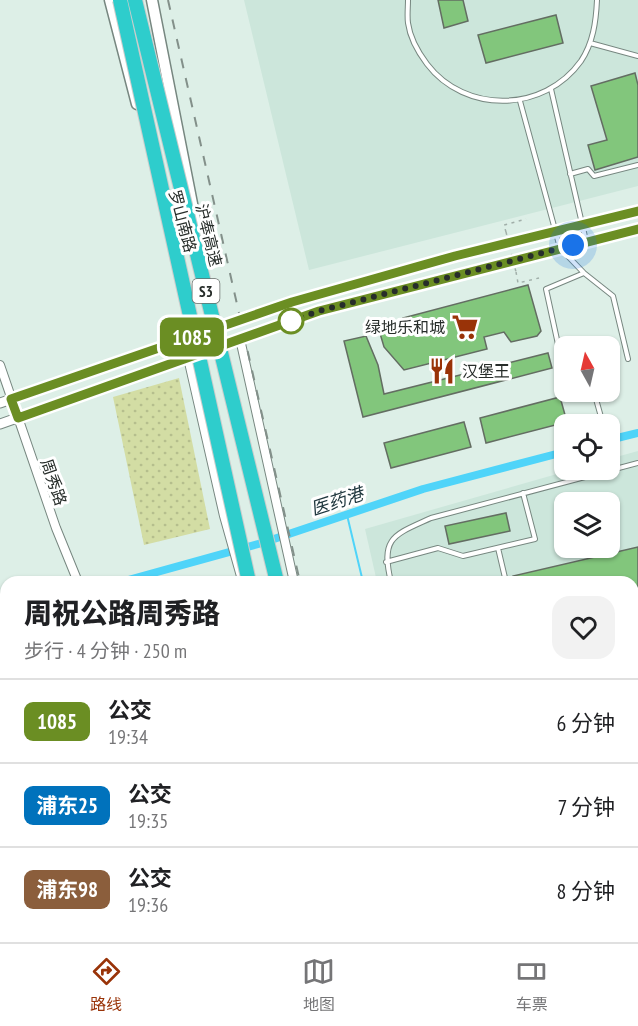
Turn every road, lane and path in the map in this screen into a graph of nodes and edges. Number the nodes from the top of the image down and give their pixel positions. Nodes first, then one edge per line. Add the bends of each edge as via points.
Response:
1 (110, 0) edge
2 (120, 0) edge
3 (135, 0) edge
4 (152, 0) edge
5 (408, 0) edge
6 (597, 0) edge
7 (590, 43) junction
8 (638, 56) edge
9 (551, 89) junction
10 (520, 101) junction
11 (638, 165) edge
12 (570, 174) junction
13 (638, 211) edge
14 (526, 219) dead end
15 (582, 225) junction
16 (638, 229) edge
17 (555, 232) junction
18 (586, 242) junction
19 (560, 248) junction
20 (584, 273) junction
21 (539, 278) dead end
22 (217, 328) junction
23 (198, 334) junction
24 (556, 336) edge
25 (240, 339) junction
26 (221, 346) junction
27 (203, 352) junction
28 (188, 358) junction
29 (628, 359) dead end
30 (0, 366) edge
31 (11, 399) junction
32 (0, 403) edge
33 (18, 418) junction
34 (0, 424) edge
35 (638, 463) edge
36 (620, 467) edge
37 (570, 480) edge
38 (523, 493) junction
39 (498, 548) junction
40 (386, 562) junction
41 (75, 576) edge
42 (241, 576) edge
43 (248, 576) edge
44 (254, 576) edge
45 (275, 576) edge
46 (275, 576) edge
47 (293, 576) edge
48 (390, 576) edge
49 (505, 576) edge

1 - 23 main road, 罗山南路
2 - 43 highway, S3, bridge
3 - 45 highway, 沪奉高速 / S3, bridge
4 - 22 main road, 罗山南路
5 - 10 lane via 408,24 418,52 436,76 461,93 490,101
6 - 7 lane
7 - 8 lane
7 - 9 lane via 581,61
9 - 10 lane
9 - 12 lane
10 - 17 lane
11 - 12 lane via 594,176 588,169
12 - 15 lane
13 - 15 street
14 - 21 path, bridge via 504,225 518,283
15 - 17 street
15 - 18 lane
16 - 18 street
17 - 19 lane
17 - 22 street via 292,302
18 - 19 street
19 - 20 lane
19 - 25 street via 319,311
20 - 24 lane via 546,289
20 - 29 lane via 613,296
22 - 23 street
22 - 26 main road, 罗山南路
23 - 27 main road, 罗山南路
23 - 31 street
25 - 26 street
25 - 47 street
26 - 27 street
26 - 46 main road, 罗山南路, bridge
27 - 28 street
27 - 44 main road, 罗山南路
28 - 33 street
28 - 42 street
30 - 31 street, 周秀路
31 - 32 street
31 - 33 street, 周秀路
33 - 34 street
33 - 41 street, 周秀路
35 - 36 lane
37 - 38 lane
38 - 39 lane via 535,539
38 - 40 lane via 431,518 400,532 387,546
39 - 40 lane via 463,556 438,548
39 - 49 lane
40 - 48 lane

